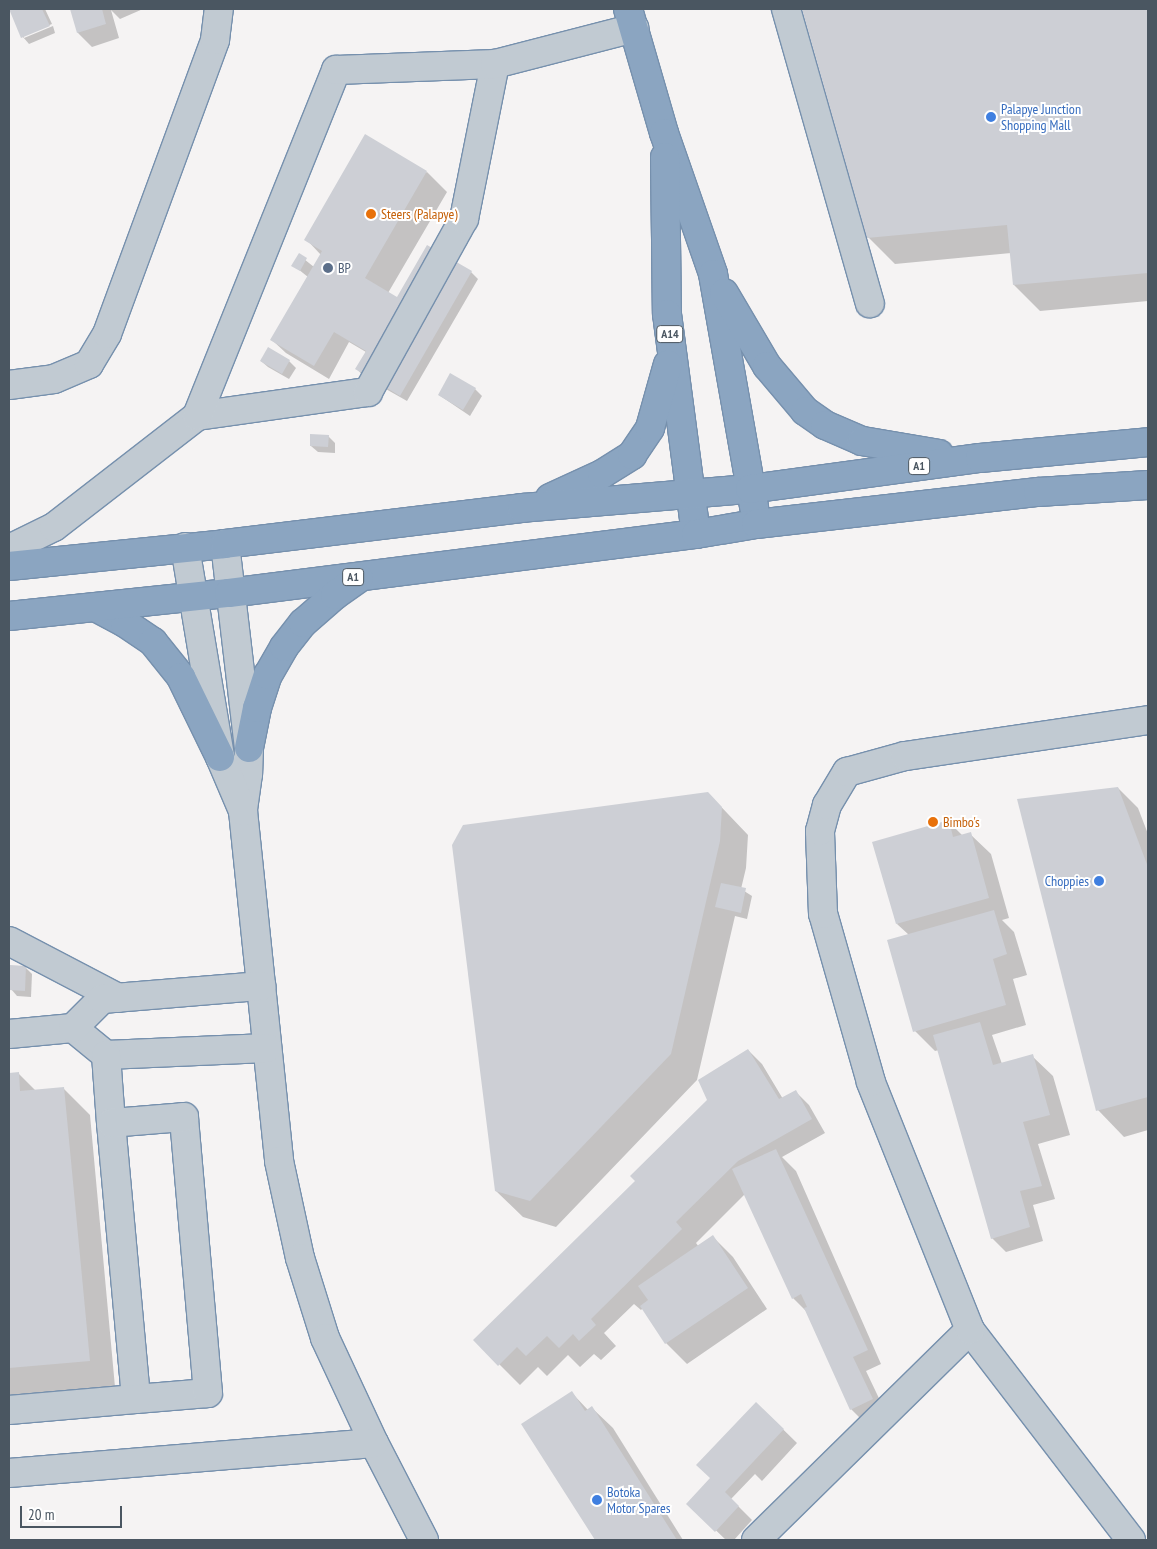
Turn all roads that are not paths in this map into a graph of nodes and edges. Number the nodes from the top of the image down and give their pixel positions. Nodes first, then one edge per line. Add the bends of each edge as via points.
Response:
1 (219, 9) edge
2 (786, 9) edge
3 (631, 18) edge
4 (495, 64) junction
5 (664, 133) junction
6 (713, 274) junction
7 (870, 303) dead end
8 (671, 348) junction
9 (9, 384) edge
10 (197, 416) junction
11 (1148, 442) edge
12 (980, 458) junction
13 (1148, 484) edge
14 (750, 489) junction
15 (690, 495) junction
16 (522, 508) junction
17 (756, 524) junction
18 (696, 534) junction
19 (225, 544) junction
20 (185, 547) junction
21 (9, 549) edge
22 (9, 566) edge
23 (362, 576) junction
24 (229, 593) junction
25 (193, 597) junction
26 (95, 607) junction
27 (9, 616) edge
28 (1148, 720) edge
29 (249, 748) junction
30 (220, 757) junction
31 (243, 811) junction
32 (9, 941) edge
33 (261, 986) junction
34 (118, 998) junction
35 (73, 1028) junction
36 (9, 1034) edge
37 (267, 1048) junction
38 (106, 1056) junction
39 (111, 1123) junction
40 (970, 1330) junction
41 (136, 1399) junction
42 (9, 1410) edge
43 (374, 1443) junction
44 (9, 1473) edge
45 (424, 1540) edge
46 (756, 1540) edge
47 (1131, 1540) edge

1 - 9 street via 215,40 107,334 89,364 54,379
2 - 7 street
3 - 4 street
3 - 5 highway, A14
4 - 10 street via 464,219 368,392
4 - 10 street via 336,70
5 - 6 highway, A14
5 - 8 highway, A14 via 667,314
6 - 12 highway via 767,366 805,411 862,441
6 - 14 highway, A14
8 - 15 highway, A14
8 - 16 highway via 650,428 632,455 571,490
10 - 21 street via 54,527
11 - 12 highway, A1
12 - 14 highway, A1
13 - 17 highway, A1 via 1038,492
14 - 15 highway, A1
14 - 17 highway, A14
15 - 16 highway, A1
15 - 18 highway, A14
16 - 19 highway, A1
17 - 18 highway, A1
18 - 23 highway, A1
19 - 20 highway, A1
19 - 24 street
20 - 22 highway, A1
20 - 25 street
23 - 24 highway, A1
23 - 29 highway via 303,623 284,648 268,675 256,708
24 - 25 highway, A1
24 - 29 street
25 - 26 highway, A1
25 - 30 street
26 - 27 highway, A1
26 - 30 highway via 125,622 153,642 181,677
28 - 40 street via 905,756 847,772 827,804 820,831 824,914 871,1082
29 - 31 street
30 - 31 street
31 - 33 street
32 - 34 street
33 - 34 street
33 - 37 street
34 - 35 street via 102,1000
35 - 36 street
35 - 38 street
37 - 38 street
37 - 43 street via 279,1161 300,1258 325,1338
38 - 39 street
39 - 41 street
39 - 41 street via 184,1117 208,1393
40 - 46 street
40 - 47 street
41 - 42 street
43 - 44 street
43 - 45 street

